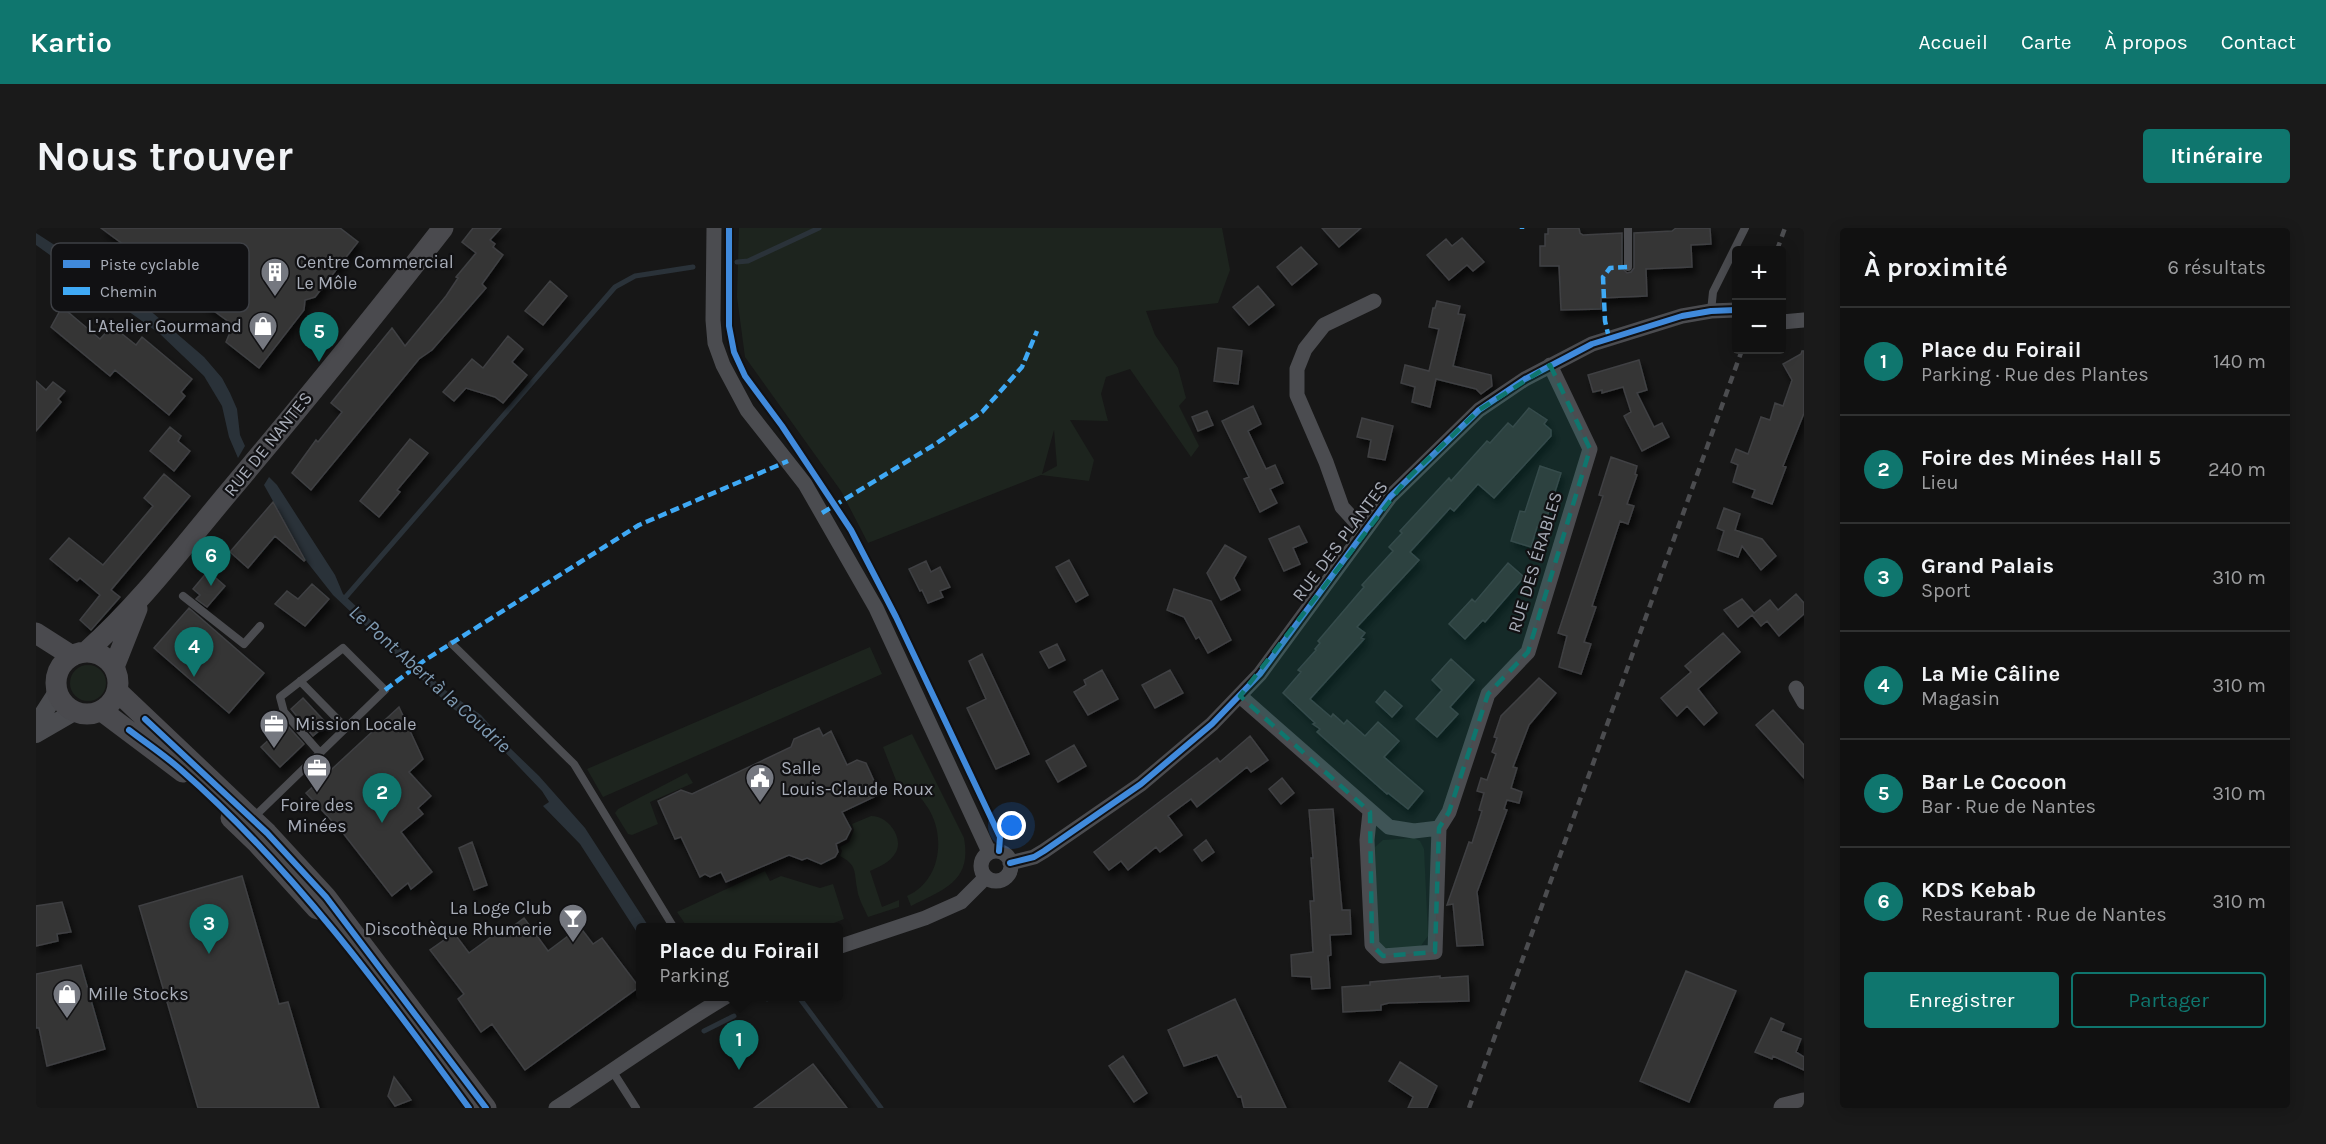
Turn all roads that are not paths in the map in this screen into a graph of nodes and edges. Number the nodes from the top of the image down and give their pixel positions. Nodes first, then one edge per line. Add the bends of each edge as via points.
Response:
1 (443, 228) edge
2 (714, 228) edge
3 (1628, 228) edge
4 (1745, 228) edge
5 (1628, 267) dead end
6 (1374, 301) dead end
7 (1732, 310) edge
8 (1711, 311) junction
9 (1804, 320) edge
10 (1786, 322) edge
11 (1550, 364) junction
12 (1364, 531) junction
13 (143, 595) junction
14 (183, 596) dead end
15 (260, 626) dead end
16 (36, 633) edge
17 (452, 644) dead end
18 (36, 647) edge
19 (114, 667) junction
20 (68, 668) junction
21 (300, 681) junction
22 (1796, 688) dead end
23 (117, 692) junction
24 (1240, 696) junction
25 (1804, 702) edge
26 (102, 711) junction
27 (74, 712) junction
28 (36, 725) edge
29 (346, 728) junction
30 (36, 734) edge
31 (320, 753) junction
32 (1370, 812) junction
33 (247, 823) junction
34 (1439, 828) junction
35 (989, 852) junction
36 (1010, 863) junction
37 (986, 877) junction
38 (672, 923) edge
39 (843, 945) edge
40 (715, 1001) edge
41 (613, 1072) junction
42 (1804, 1103) edge
43 (469, 1108) edge
44 (486, 1108) edge
45 (556, 1108) edge
46 (636, 1108) edge
47 (1784, 1108) edge

1 - 13 main road, RUE DE NANTES
2 - 35 street via 715,343 732,385 815,500 876,608
3 - 5 lane
4 - 8 lane via 1713,292
6 - 12 street via 1324,325 1305,349 1297,369 1297,395 1342,507
7 - 8 street, RUE DES PLANTES
8 - 11 street, RUE DES PLANTES via 1643,327
9 - 10 street
11 - 12 street, RUE DES PLANTES via 1479,410 1389,497
11 - 34 street, RUE DES ÉRABLES via 1590,449 1528,652 1488,694 1449,813
12 - 24 street, RUE DES PLANTES
13 - 19 main road
13 - 20 main road, RUE DE NANTES
14 - 15 lane via 244,644
16 - 20 main road
17 - 38 lane via 574,764
18 - 20 main road
19 - 20 main road via 102,656
19 - 23 main road
20 - 27 main road via 61,700
20 - 28 street, RUE DE NANTES
21 - 29 lane
21 - 29 lane via 343,648 385,690
21 - 31 lane via 280,697 284,712
22 - 25 street
23 - 26 main road
23 - 33 main road
24 - 32 street
24 - 36 street, RUE DES PLANTES via 1141,784 1044,851
26 - 27 main road
26 - 33 main road
27 - 30 street
29 - 31 lane
31 - 33 lane
32 - 34 street via 1389,827 1414,831
32 - 34 street, RUE DES ÉRABLES via 1367,840 1372,945 1383,956 1435,952
33 - 43 main road via 403,1018
33 - 44 main road via 326,897
35 - 36 street via 1003,853
35 - 37 street via 981,864
36 - 37 street, RUE DES PLANTES via 1003,879
37 - 39 street, RUE DES PLANTES via 962,902
40 - 41 street
41 - 45 street
41 - 46 lane
42 - 47 main road

